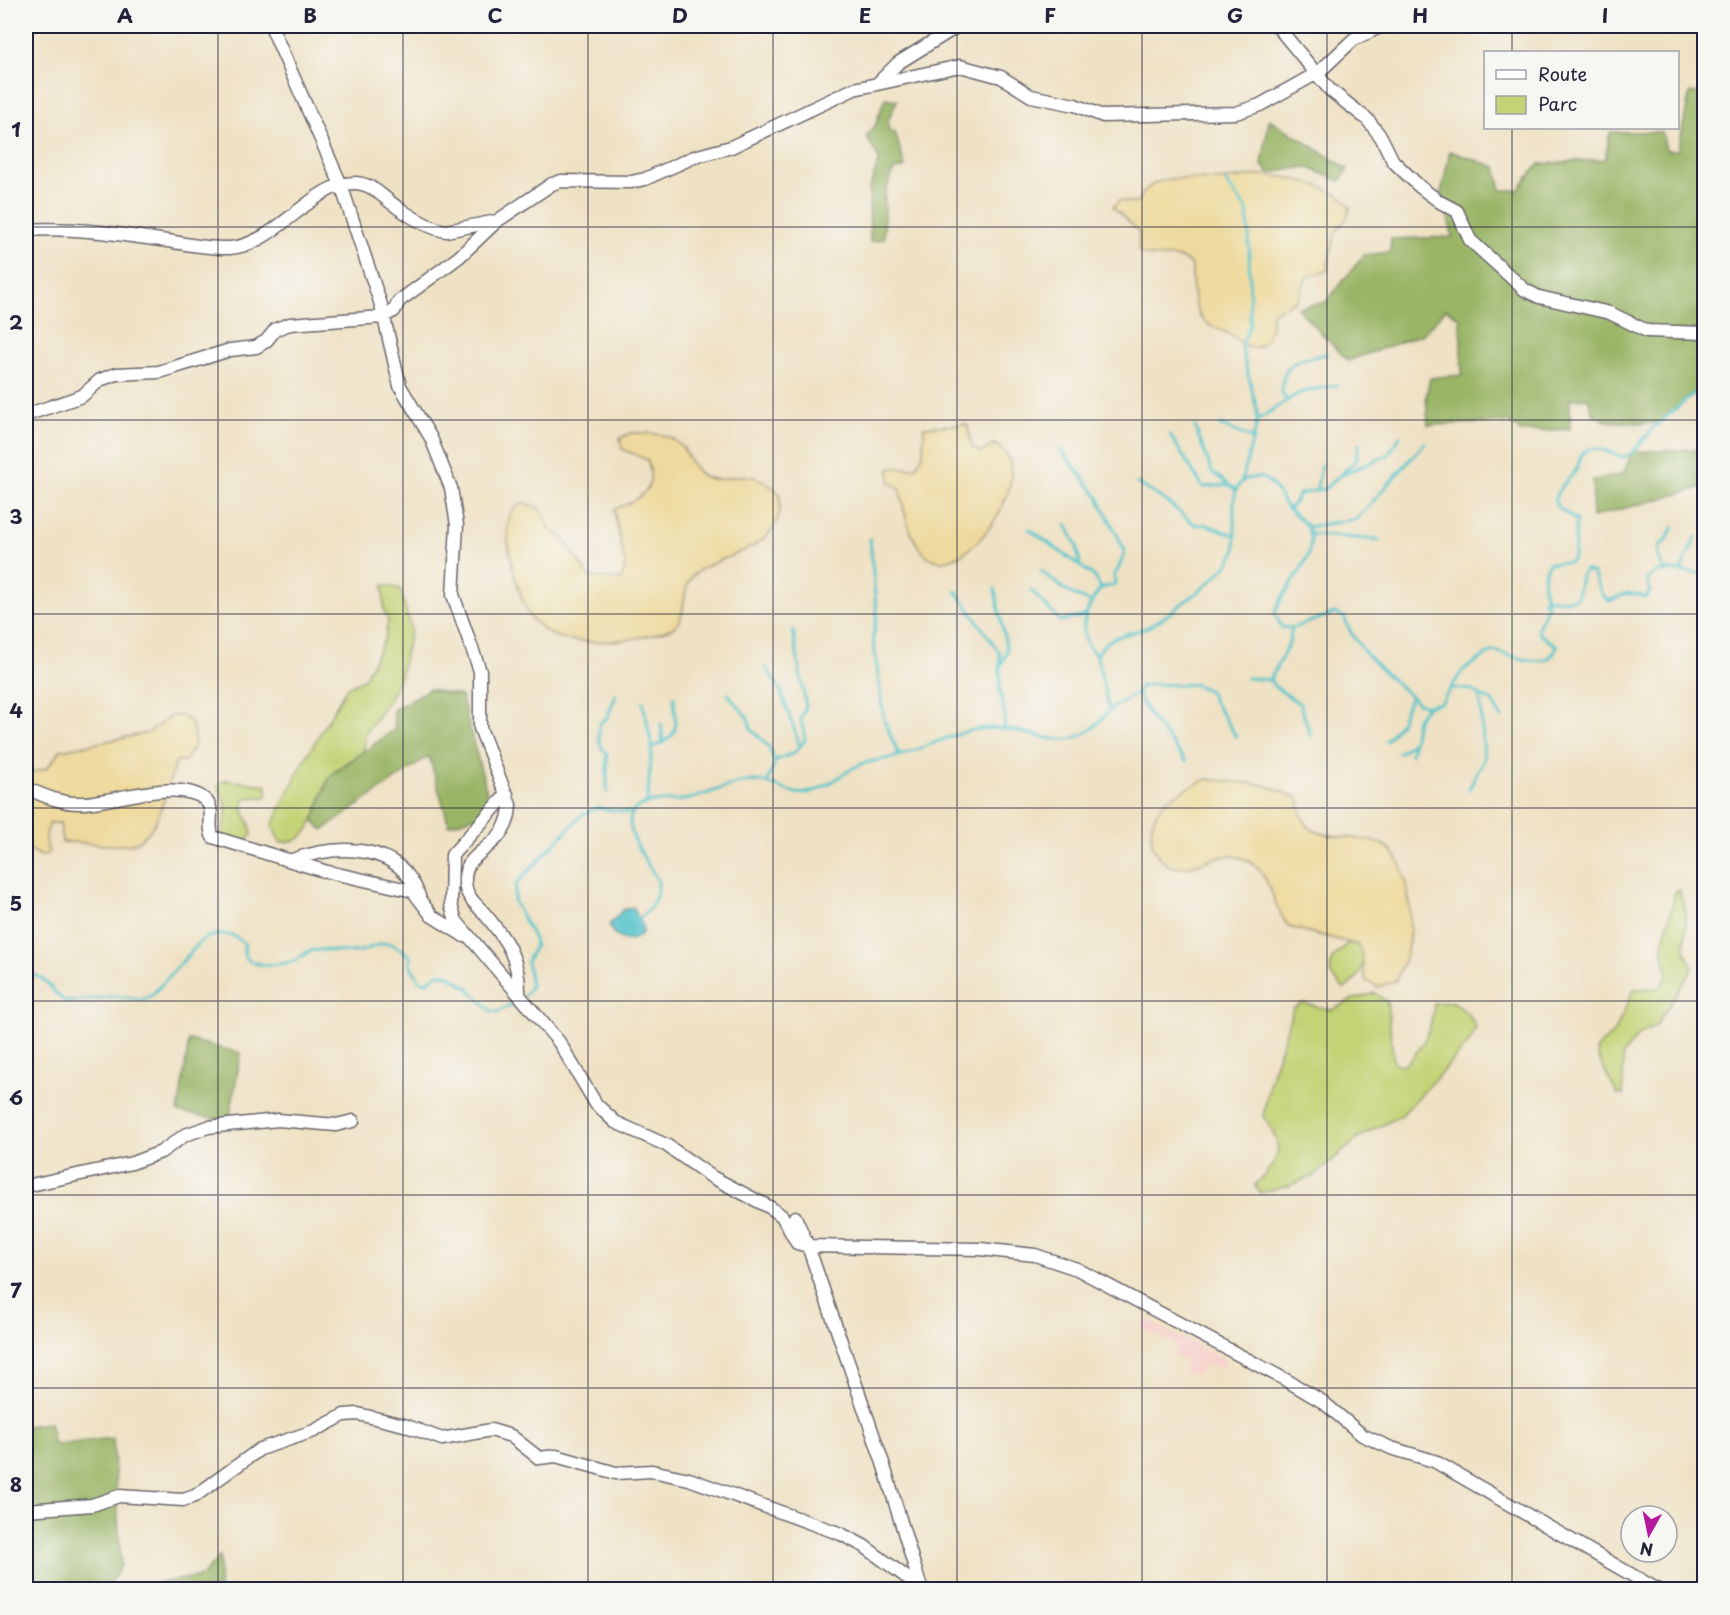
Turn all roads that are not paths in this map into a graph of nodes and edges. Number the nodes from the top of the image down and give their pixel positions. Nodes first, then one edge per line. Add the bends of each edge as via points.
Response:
1 (271, 26) edge
2 (958, 26) edge
3 (1277, 26) edge
4 (1382, 26) edge
5 (1315, 74) junction
6 (878, 83) junction
7 (341, 185) junction
8 (497, 221) junction
9 (26, 230) edge
10 (384, 316) junction
11 (1704, 333) edge
12 (26, 415) edge
13 (26, 788) edge
14 (507, 794) junction
15 (292, 860) junction
16 (419, 897) junction
17 (469, 938) junction
18 (519, 995) junction
19 (353, 1122) dead end
20 (26, 1186) edge
21 (795, 1216) dead end
22 (808, 1246) junction
23 (26, 1510) edge
24 (921, 1589) edge
25 (1658, 1590) edge

1 - 7 street
2 - 6 street via 898,63
3 - 5 street
4 - 5 street via 1354,39
5 - 6 street via 1260,105 1209,116 1103,116 1075,105 1031,96 1001,77 960,66
5 - 11 street via 1367,119 1393,160 1420,188 1457,211 1470,240 1525,290 1610,314 1647,331
6 - 8 street via 854,89 731,147 694,157 645,179 552,184
7 - 8 street via 367,185 438,229
7 - 9 street via 314,199 266,236 231,248 91,230
7 - 10 street
8 - 10 street via 459,257
10 - 12 street via 290,324 276,329 256,347 224,351 159,372 116,374 100,380 82,396
10 - 14 street via 400,386 431,438 451,488 457,525 453,596 480,671 480,728
13 - 15 street via 53,800 82,803 175,790 194,793 210,807 209,830 213,837
14 - 17 street via 452,855 451,905 456,921
14 - 18 street via 510,816 505,830 472,860 465,880 469,897 500,932 514,956 520,974
15 - 16 street via 324,871 397,885
15 - 16 street via 315,852 360,850 399,864 415,884
16 - 17 street via 432,916
17 - 18 street
18 - 22 street via 559,1042 596,1104 615,1122 666,1145 726,1185 771,1208 782,1216 797,1243
19 - 20 street via 336,1125 278,1120 208,1127 132,1163
21 - 22 street
22 - 24 street via 883,1463
22 - 25 street via 980,1249 1035,1255 1077,1269 1286,1380 1323,1402 1362,1436 1434,1461
23 - 24 street via 92,1505 119,1496 183,1500 195,1496 260,1449 314,1431 344,1415 358,1414 442,1439 491,1430 511,1436 540,1458 556,1456 616,1473 652,1471 689,1479 841,1534 864,1546

